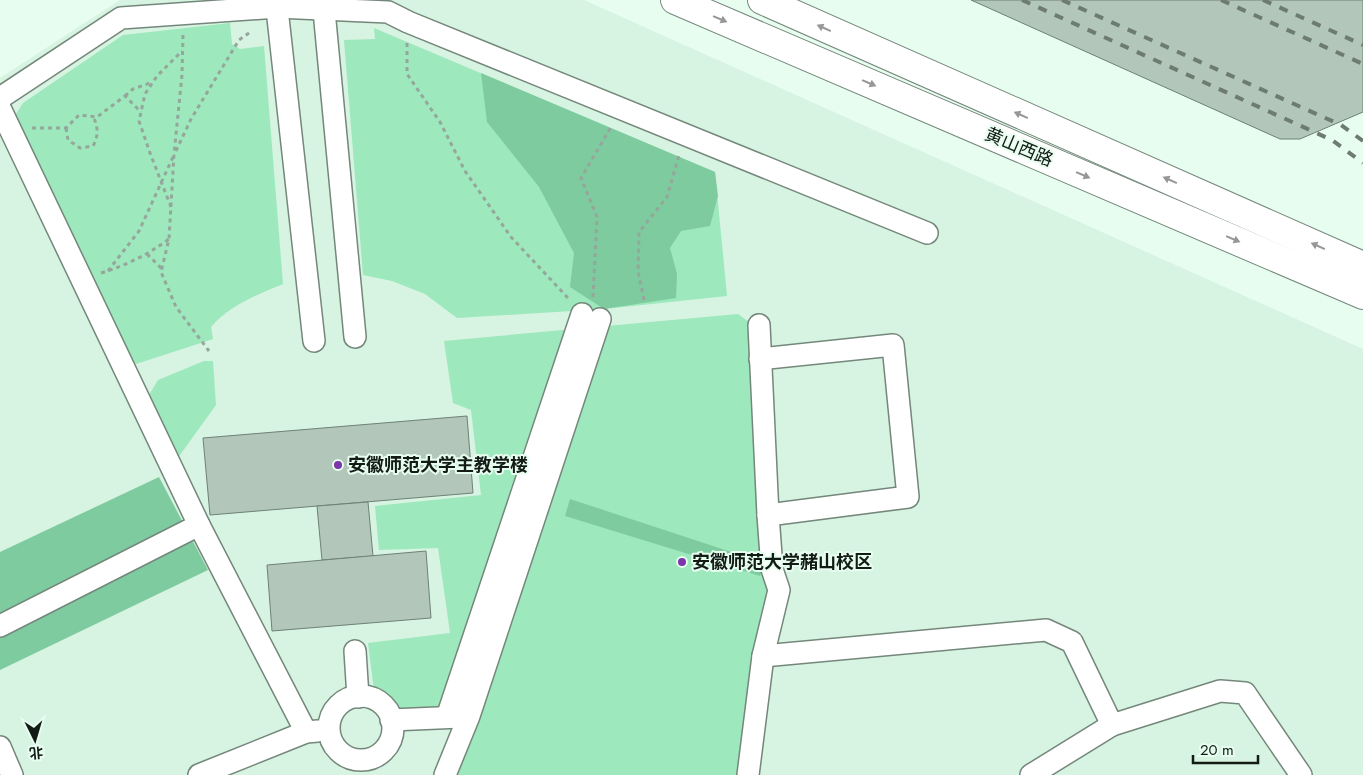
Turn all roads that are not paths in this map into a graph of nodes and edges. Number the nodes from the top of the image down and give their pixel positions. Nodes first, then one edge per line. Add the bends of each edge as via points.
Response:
1 (675, 0) edge
2 (762, 0) edge
3 (323, 4) edge
4 (277, 7) edge
5 (0, 98) edge
6 (0, 108) edge
7 (927, 233) dead end
8 (1363, 266) edge
9 (1363, 295) edge
10 (758, 326) dead end
11 (355, 338) dead end
12 (314, 341) dead end
13 (760, 359) junction
14 (768, 515) junction
15 (199, 524) junction
16 (0, 626) edge
17 (355, 651) dead end
18 (764, 656) junction
19 (358, 696) junction
20 (470, 716) junction
21 (447, 718) junction
22 (391, 720) junction
23 (1112, 725) junction
24 (329, 731) junction
25 (306, 732) junction
26 (0, 747) edge
27 (364, 768) edge
28 (12, 775) edge
29 (199, 775) edge
30 (445, 775) edge
31 (748, 775) edge
32 (1031, 775) edge
33 (1301, 775) edge

1 -> 9 main road, 黄山西路
8 -> 2 main road, 黄山西路
3 - 4 lane
3 - 7 lane via 388,12
3 - 11 lane
4 - 5 lane via 121,18
4 - 12 lane
6 - 15 lane
10 - 13 lane
13 - 14 lane
13 - 14 lane via 893,345 908,497
14 - 18 lane via 772,569 779,590
15 - 16 lane
15 - 25 lane
17 - 19 lane
18 - 23 lane via 1046,630 1072,642
18 - 31 lane
19 - 22 lane via 379,703
19 - 24 lane via 340,704 333,712
20 - 21 lane
20 - 21 lane via 591,316
20 - 30 lane
21 - 22 lane
22 - 27 lane via 390,742
23 - 32 lane
23 - 33 lane via 1220,691 1245,694
24 - 25 lane
24 - 27 lane via 337,750
25 - 29 lane
26 - 28 lane

